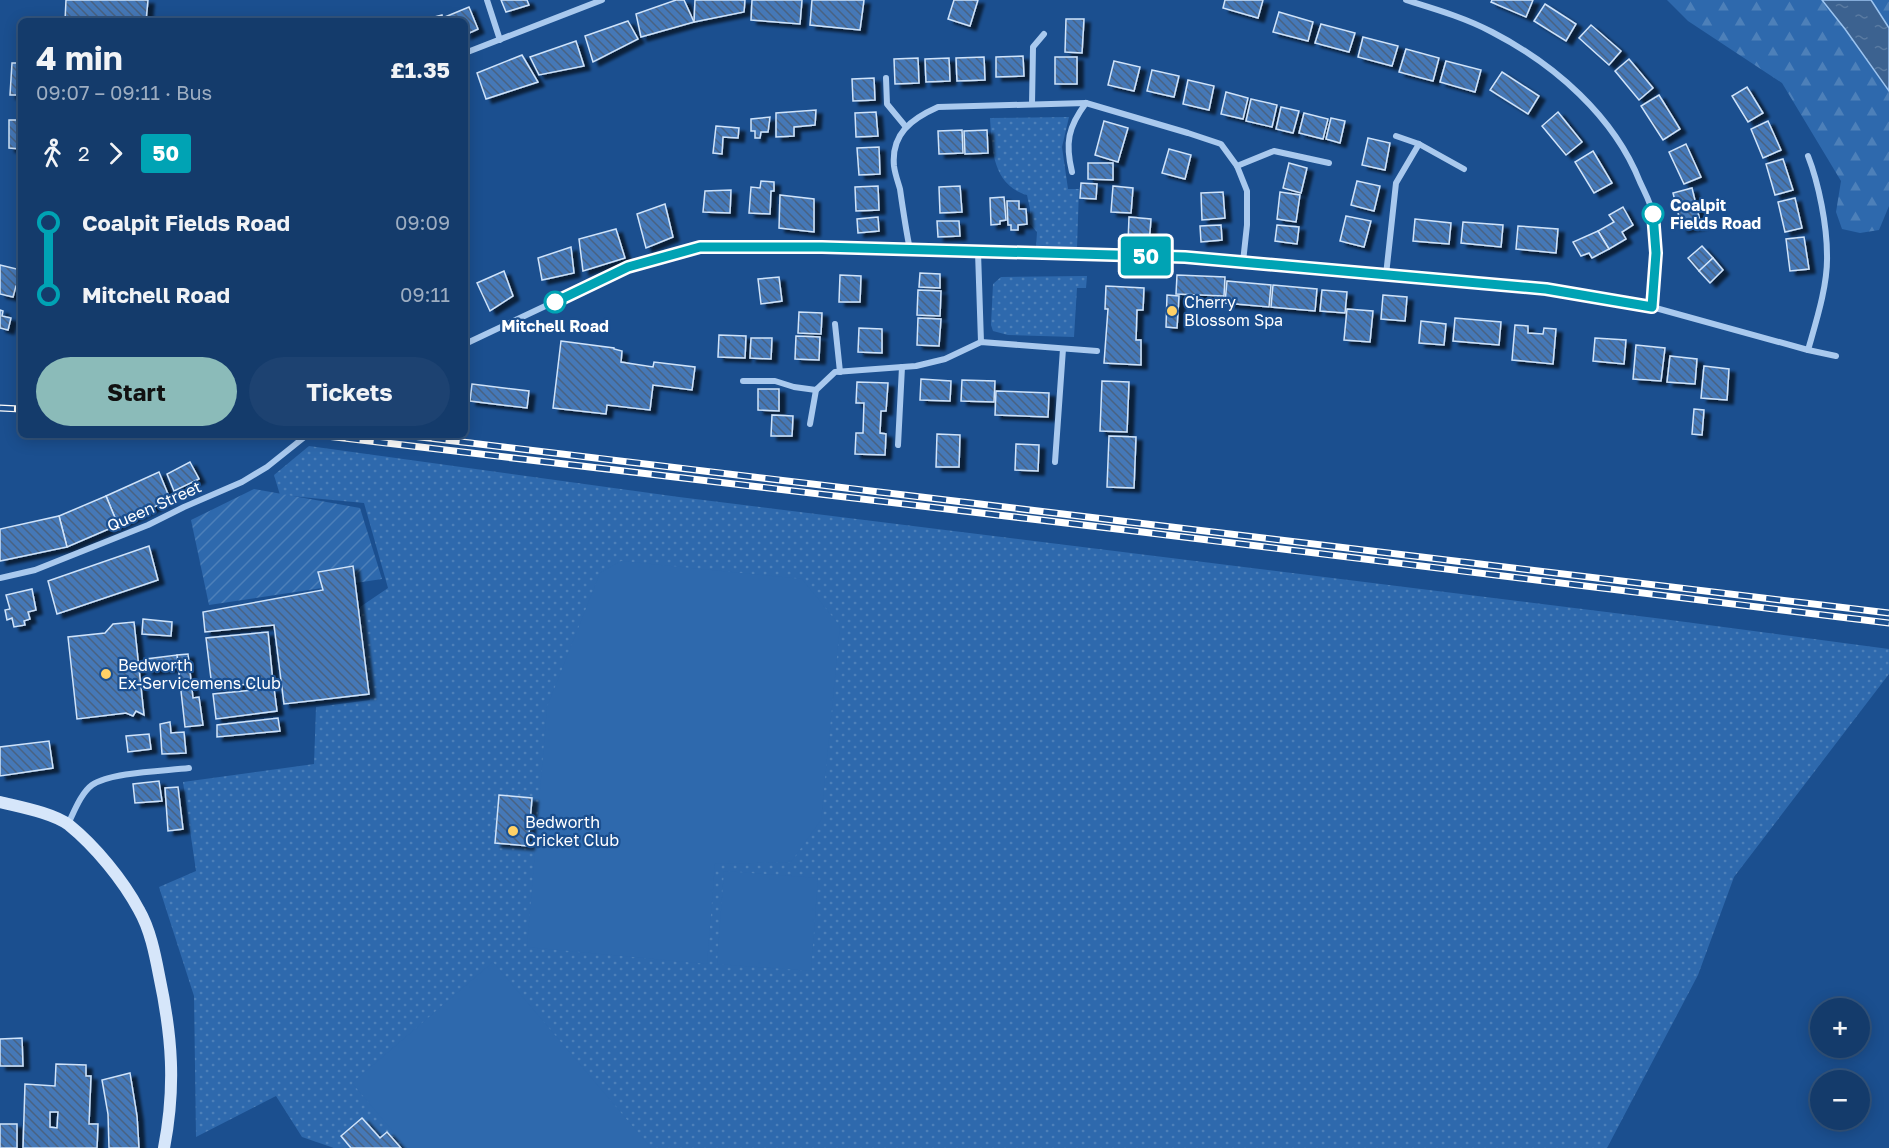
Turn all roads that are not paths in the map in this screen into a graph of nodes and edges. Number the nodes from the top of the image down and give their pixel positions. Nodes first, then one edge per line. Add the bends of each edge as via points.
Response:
1 (487, 0) edge
2 (602, 0) edge
3 (1406, 0) edge
4 (1044, 33) dead end
5 (500, 40) junction
6 (468, 52) edge
7 (886, 78) dead end
8 (1086, 103) junction
9 (1032, 104) junction
10 (906, 127) junction
11 (1396, 136) dead end
12 (1419, 144) junction
13 (1808, 156) dead end
14 (1329, 163) dead end
15 (1237, 166) junction
16 (1464, 169) dead end
17 (1072, 172) dead end
18 (910, 250) junction
19 (978, 252) junction
20 (1243, 262) junction
21 (1386, 274) junction
22 (1652, 307) junction
23 (835, 324) dead end
24 (981, 342) junction
25 (468, 343) edge
26 (1063, 349) junction
27 (1808, 350) junction
28 (1096, 351) dead end
29 (1836, 356) dead end
30 (902, 367) junction
31 (840, 372) junction
32 (743, 381) dead end
33 (816, 390) junction
34 (810, 424) dead end
35 (303, 438) edge
36 (898, 445) dead end
37 (1055, 462) dead end
38 (0, 578) edge
39 (189, 768) dead end
40 (0, 802) edge
41 (68, 824) junction
42 (164, 1148) edge

1 - 5 street
2 - 5 street
3 - 22 street via 1491,31 1535,57 1576,91 1610,127 1634,165 1653,214 1656,253
4 - 9 street via 1032,47
5 - 6 street
7 - 10 street via 887,104
8 - 9 street
8 - 15 street via 1221,144
8 - 17 street via 1074,119 1067,150
9 - 10 street via 938,107
10 - 18 street via 894,150 894,168
11 - 12 street
12 - 16 street
12 - 21 street via 1396,183
13 - 27 street via 1820,197 1827,256
14 - 15 street via 1274,151
15 - 20 street via 1247,191
18 - 19 street
18 - 25 street via 700,247 628,267
19 - 20 street
19 - 24 street
20 - 21 street
21 - 22 street via 1546,289
22 - 27 street
23 - 31 street
24 - 26 street
24 - 30 street via 945,358
26 - 28 street
26 - 37 street
27 - 29 street
30 - 31 street
30 - 36 street
31 - 33 street
32 - 33 street via 775,381
33 - 34 street
35 - 38 street, Queen Street via 242,482 35,570
39 - 41 street via 115,776 92,785
40 - 41 main road
41 - 42 main road via 106,862 140,910 155,954 172,1060 172,1096

